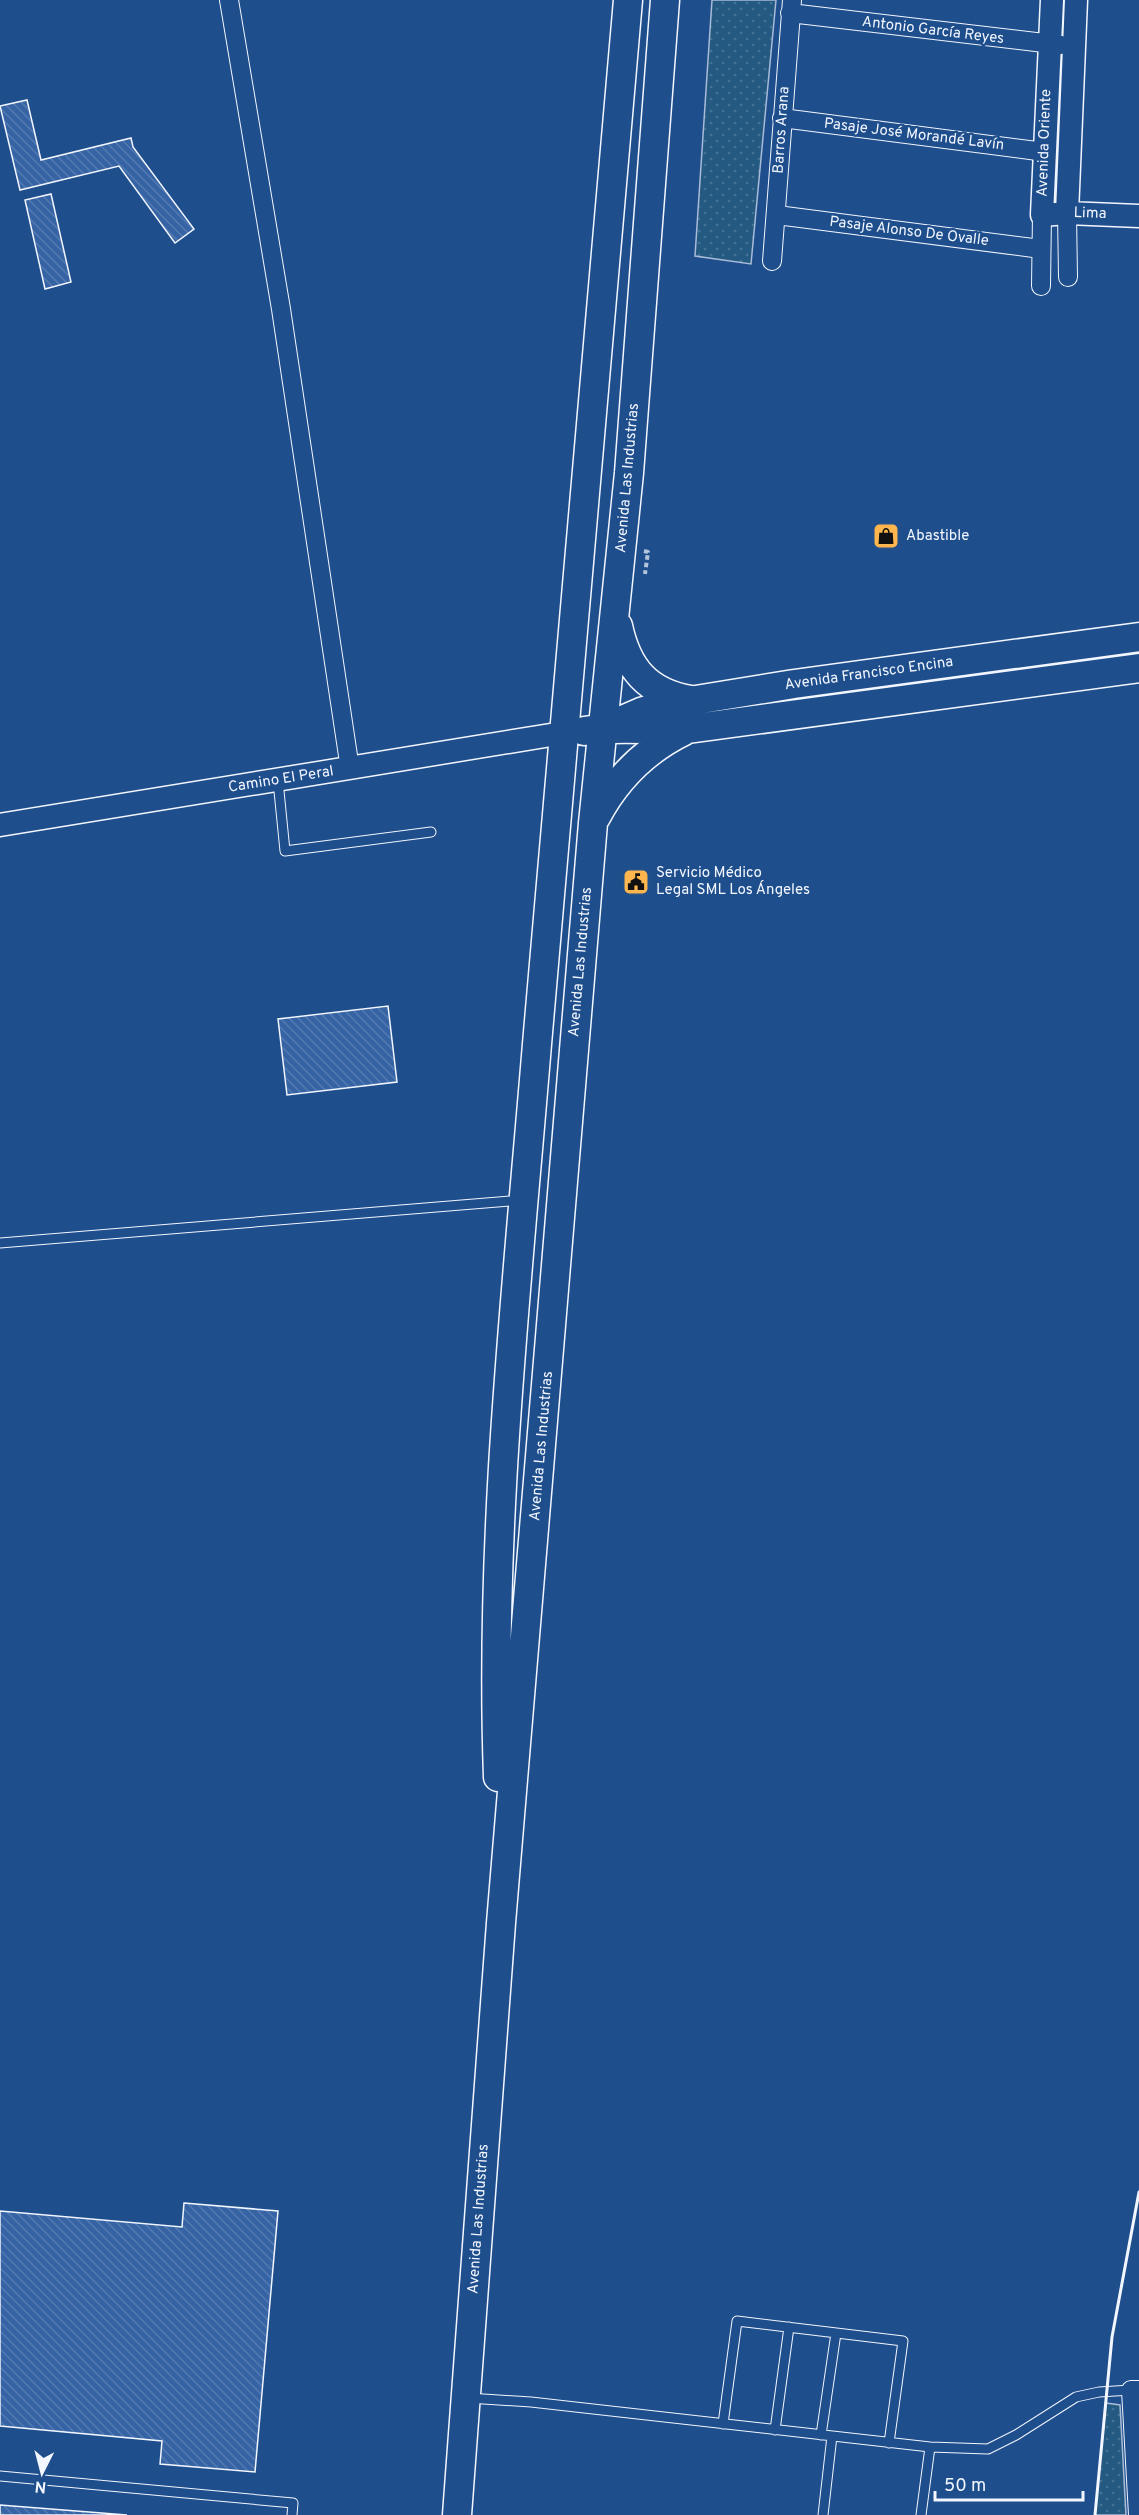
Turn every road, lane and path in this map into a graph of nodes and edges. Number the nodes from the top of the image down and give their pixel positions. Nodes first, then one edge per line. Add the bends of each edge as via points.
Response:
1 (229, 0) edge
2 (628, 0) edge
3 (665, 0) edge
4 (1052, 0) edge
5 (1076, 0) edge
6 (791, 7) edge
7 (1049, 45) junction
8 (1075, 45) junction
9 (782, 118) junction
10 (1045, 152) junction
11 (1067, 213) junction
12 (777, 215) junction
13 (1042, 215) junction
14 (1139, 216) edge
15 (1041, 249) junction
16 (772, 261) dead end
17 (1068, 277) dead end
18 (1041, 286) dead end
19 (616, 616) junction
20 (1139, 637) edge
21 (1040, 651) junction
22 (1139, 668) edge
23 (1043, 682) junction
24 (794, 684) junction
25 (693, 701) junction
26 (796, 715) junction
27 (603, 728) junction
28 (688, 729) junction
29 (563, 733) junction
30 (350, 769) junction
31 (278, 781) junction
32 (593, 823) junction
33 (0, 825) edge
34 (431, 832) dead end
35 (524, 1200) junction
36 (0, 1243) edge
37 (501, 1923) junction
38 (789, 2327) junction
39 (836, 2333) junction
40 (1135, 2390) edge
41 (466, 2398) junction
42 (723, 2424) junction
43 (775, 2430) junction
44 (821, 2435) junction
45 (832, 2436) junction
46 (889, 2443) junction
47 (930, 2447) junction
48 (0, 2476) edge
49 (292, 2515) edge
50 (457, 2515) edge
51 (823, 2515) edge
52 (921, 2515) edge
53 (1138, 2515) edge

1 - 30 street via 287,344
2 - 29 main road, Avenida Las Industrias
3 - 19 main road, Avenida Las Industrias
4 - 7 street, Avenida Oriente
5 - 8 street, Avenida Oriente
6 - 7 street, Antonio García Reyes
6 - 9 street, Barros Arana
7 - 8 street, Antonio García Reyes
7 - 10 street, Avenida Oriente
8 - 11 street, Avenida Oriente
9 - 10 street, Pasaje José Morandé Lavín
9 - 12 street, Barros Arana
10 - 13 street, Avenida Oriente
11 - 13 street, Lima
11 - 14 street, Lima
11 - 17 street, Avenida Oriente
12 - 15 street, Pasaje Alonso De Ovalle
12 - 16 street, Barros Arana
13 - 15 street, Avenida Oriente
15 - 18 street, Avenida Oriente
19 - 25 main road via 623,649 639,675 664,693
19 - 27 main road, Avenida Las Industrias
20 - 21 main road, Avenida Francisco Encina
21 - 23 main road
21 - 24 main road, Avenida Francisco Encina
22 - 23 main road, Avenida Francisco Encina
23 - 26 main road, Avenida Francisco Encina
24 - 25 main road, Avenida Francisco Encina
24 - 26 main road
25 - 27 main road, Avenida Francisco Encina via 640,712
26 - 28 main road, Avenida Francisco Encina
27 - 28 main road, Avenida Francisco Encina
27 - 29 main road, Avenida Francisco Encina
27 - 32 main road, Avenida Las Industrias
28 - 32 main road via 656,747 627,772
29 - 30 street, Camino El Peral
29 - 35 main road, Avenida Las Industrias
30 - 31 street, Camino El Peral
31 - 33 street, Camino El Peral
31 - 34 lane via 285,851
32 - 37 main road, Avenida Las Industrias
35 - 36 lane
35 - 37 main road, Avenida Las Industrias via 498,1550 496,1684
37 - 41 main road, Avenida Las Industrias
38 - 39 lane
38 - 42 lane via 737,2320
38 - 43 lane
39 - 44 lane
39 - 46 lane via 903,2341
40 - 47 lane via 1076,2397 988,2449
40 - 53 street
41 - 42 lane
41 - 50 main road, Avenida Las Industrias
42 - 43 lane
43 - 44 lane
44 - 45 lane
45 - 46 lane
45 - 51 lane
46 - 47 lane
47 - 52 lane
48 - 49 lane via 293,2503

